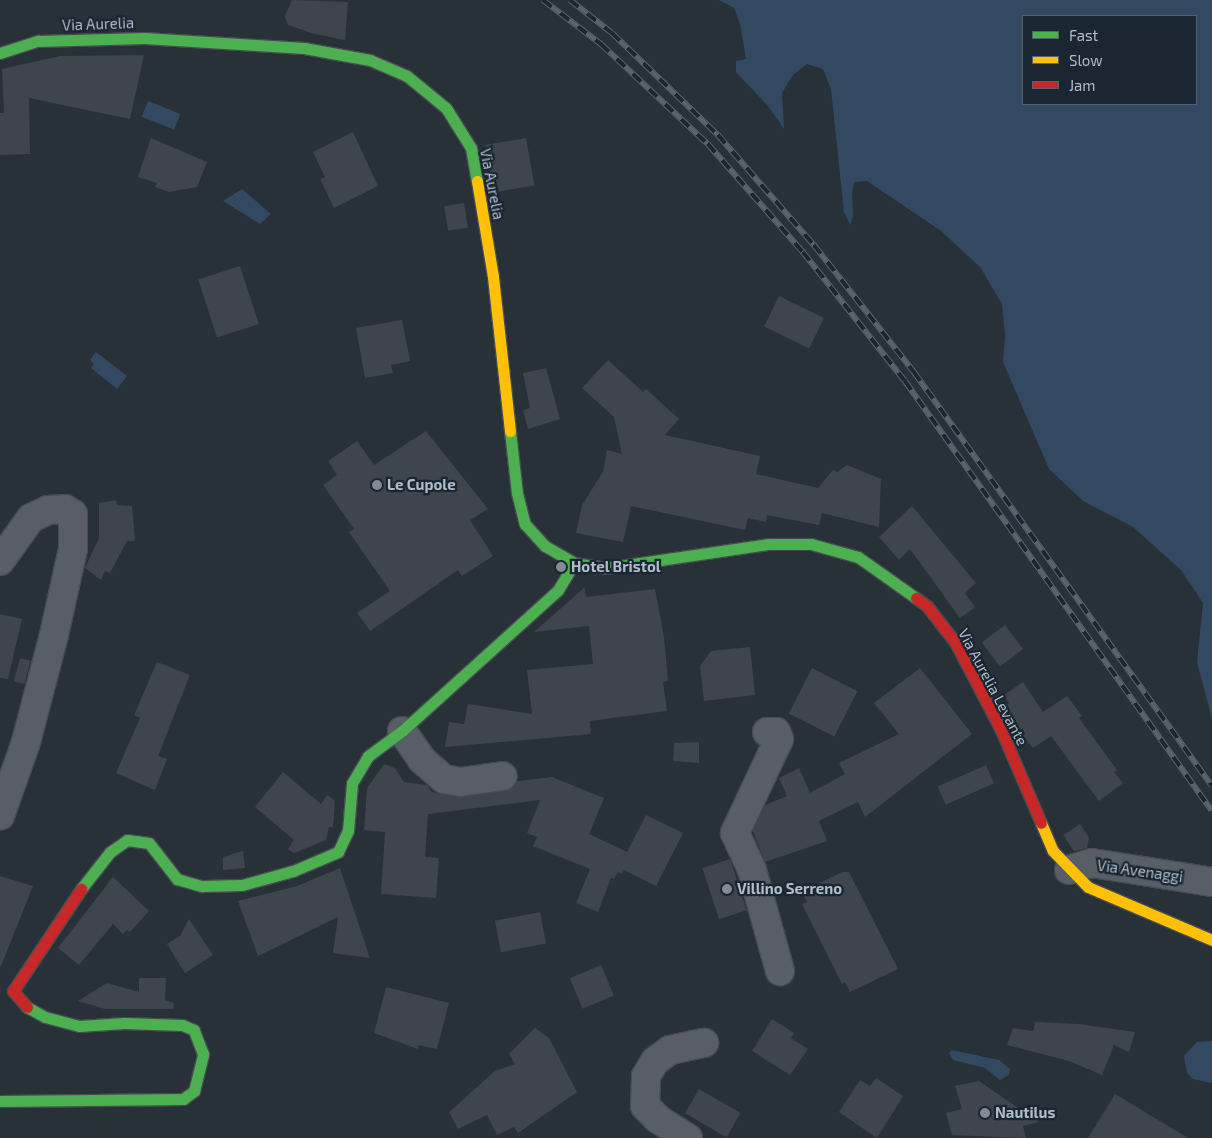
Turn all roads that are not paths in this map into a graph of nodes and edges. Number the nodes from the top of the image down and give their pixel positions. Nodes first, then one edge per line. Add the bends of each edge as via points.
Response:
1 (0, 53) edge
2 (546, 546) joint
3 (0, 561) edge
4 (574, 563) junction
5 (402, 731) junction
6 (766, 732) dead end
7 (502, 776) dead end
8 (0, 816) edge
9 (1069, 870) junction
10 (1212, 882) edge
11 (1210, 933) edge
12 (780, 971) dead end
13 (7, 990) edge
14 (704, 1043) dead end
15 (0, 1101) edge
16 (688, 1138) edge

1 - 2 main road, Via Aurelia via 38,41 144,38 304,48 377,63 407,76 446,108 471,148 493,277 517,493 525,524
2 - 4 main road, Via Aurelia Levante
3 - 8 street via 31,518 48,510 65,508 73,514 73,549 54,635 26,742
4 - 5 main road via 558,590
4 - 9 main road, Via Aurelia Levante via 606,568 769,544 811,544 858,557 927,606 955,642 1000,730 1053,851
5 - 7 street via 422,760 444,778 460,782
5 - 13 main road via 368,756 352,783 348,831 338,852 293,871 242,885 202,886 177,880 148,843 126,840 110,852
6 - 12 street via 776,732 779,739 735,833 752,870
9 - 10 street, Via Avenaggi via 1092,863
9 - 11 main road, Via Aurelia Levante via 1088,887
13 - 15 main road via 45,1017 79,1026 124,1023 182,1025 194,1030 203,1054 194,1091 183,1099
14 - 16 street via 670,1050 655,1061 646,1076 645,1106 658,1119

